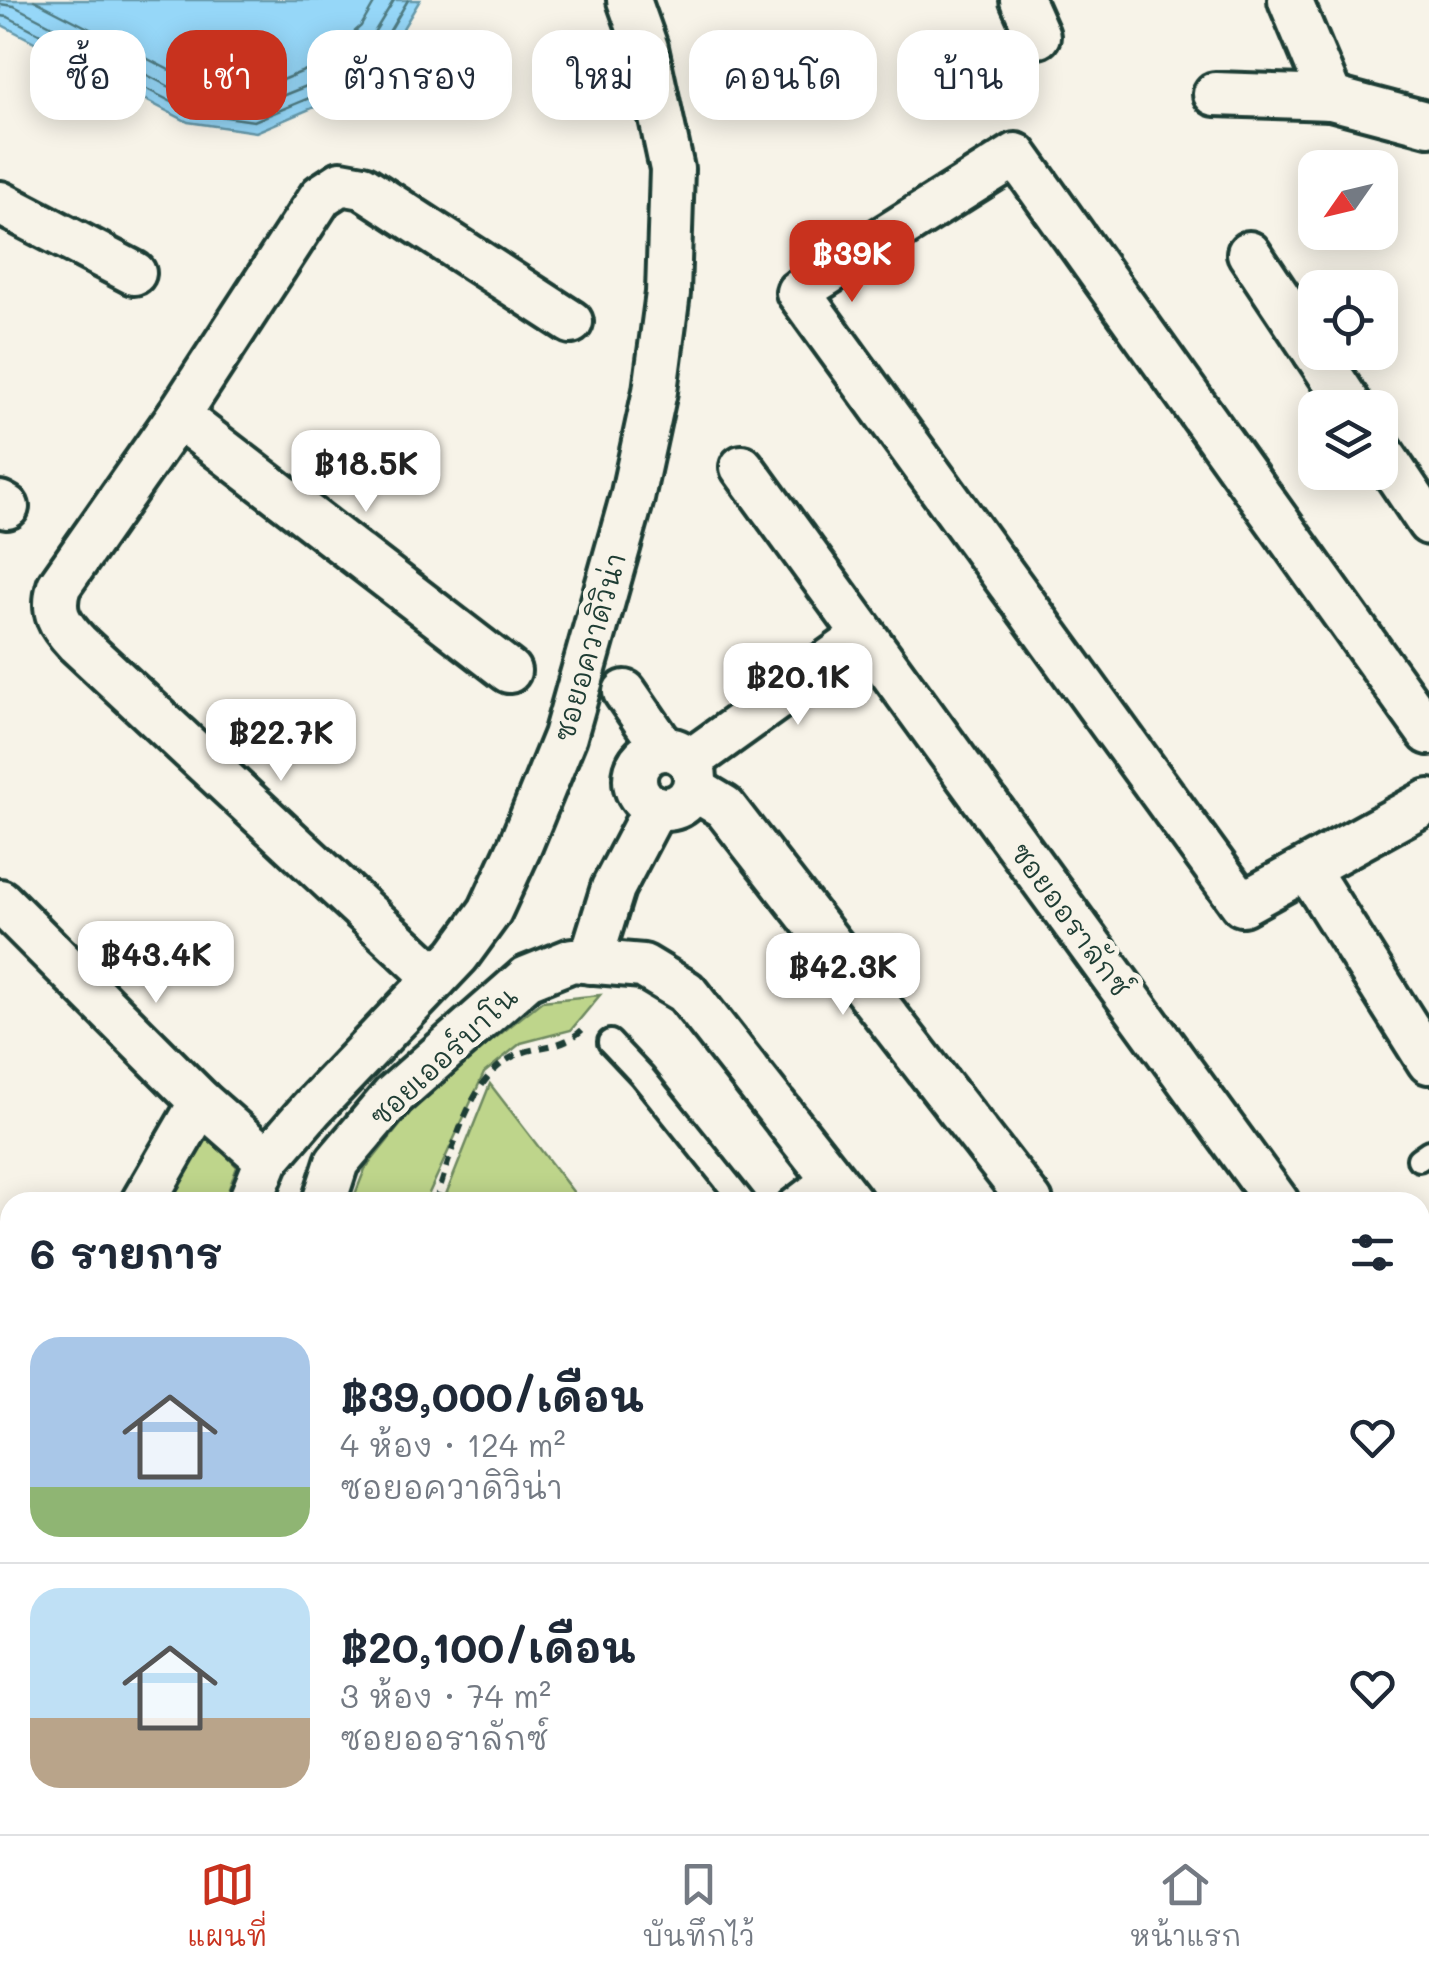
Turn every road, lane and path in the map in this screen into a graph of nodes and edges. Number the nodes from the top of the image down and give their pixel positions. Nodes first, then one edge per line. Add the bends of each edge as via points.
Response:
1 (629, 0) edge
2 (1290, 0) edge
3 (1215, 94) dead end
4 (1331, 98) junction
5 (1429, 124) edge
6 (0, 202) edge
7 (1249, 253) dead end
8 (134, 273) dead end
9 (571, 322) dead end
10 (1298, 326) edge
11 (178, 416) junction
12 (742, 467) dead end
13 (1398, 477) edge
14 (1429, 523) edge
15 (864, 636) junction
16 (510, 671) dead end
17 (625, 692) dead end
18 (1429, 732) edge
19 (683, 766) junction
20 (1429, 801) edge
21 (1307, 868) junction
22 (0, 900) edge
23 (590, 962) junction
24 (436, 978) junction
25 (590, 1020) dead end
26 (610, 1042) dead end
27 (1429, 1062) edge
28 (201, 1102) junction
29 (267, 1160) junction
30 (839, 1188) edge
31 (149, 1192) edge
32 (254, 1192) edge
33 (327, 1192) edge
34 (439, 1192) edge
35 (736, 1192) edge
36 (1024, 1192) edge
37 (1270, 1192) edge

1 - 24 street, ซอยอควาดิวิน่า via 672,169 668,293 655,392 565,736 490,911
2 - 4 street
3 - 4 street
4 - 5 street
6 - 8 street
7 - 10 street
9 - 11 street via 363,187 342,182 321,196
11 - 16 street
11 - 24 street via 58,586 58,623
12 - 15 street, ซอยออราลักซ์
13 - 14 street
15 - 19 street
15 - 37 street, ซอยออราลักซ์
17 - 19 street
18 - 21 street via 1016,155 798,292 1242,904
19 - 23 street via 683,804 655,808 613,888
19 - 36 street via 724,807
20 - 21 street
21 - 27 street
22 - 28 street
23 - 30 street, ซอยเออร์บาโน via 643,966 686,992
23 - 33 street, ซอยเออร์บาโน via 572,960 527,978 392,1096 337,1162
24 - 29 street, ซอยอควาดิวิน่า
25 - 34 path via 570,1042 508,1058 478,1088
26 - 35 lane
28 - 29 street
28 - 31 street
29 - 32 street, ซอยอควาดิวิน่า

